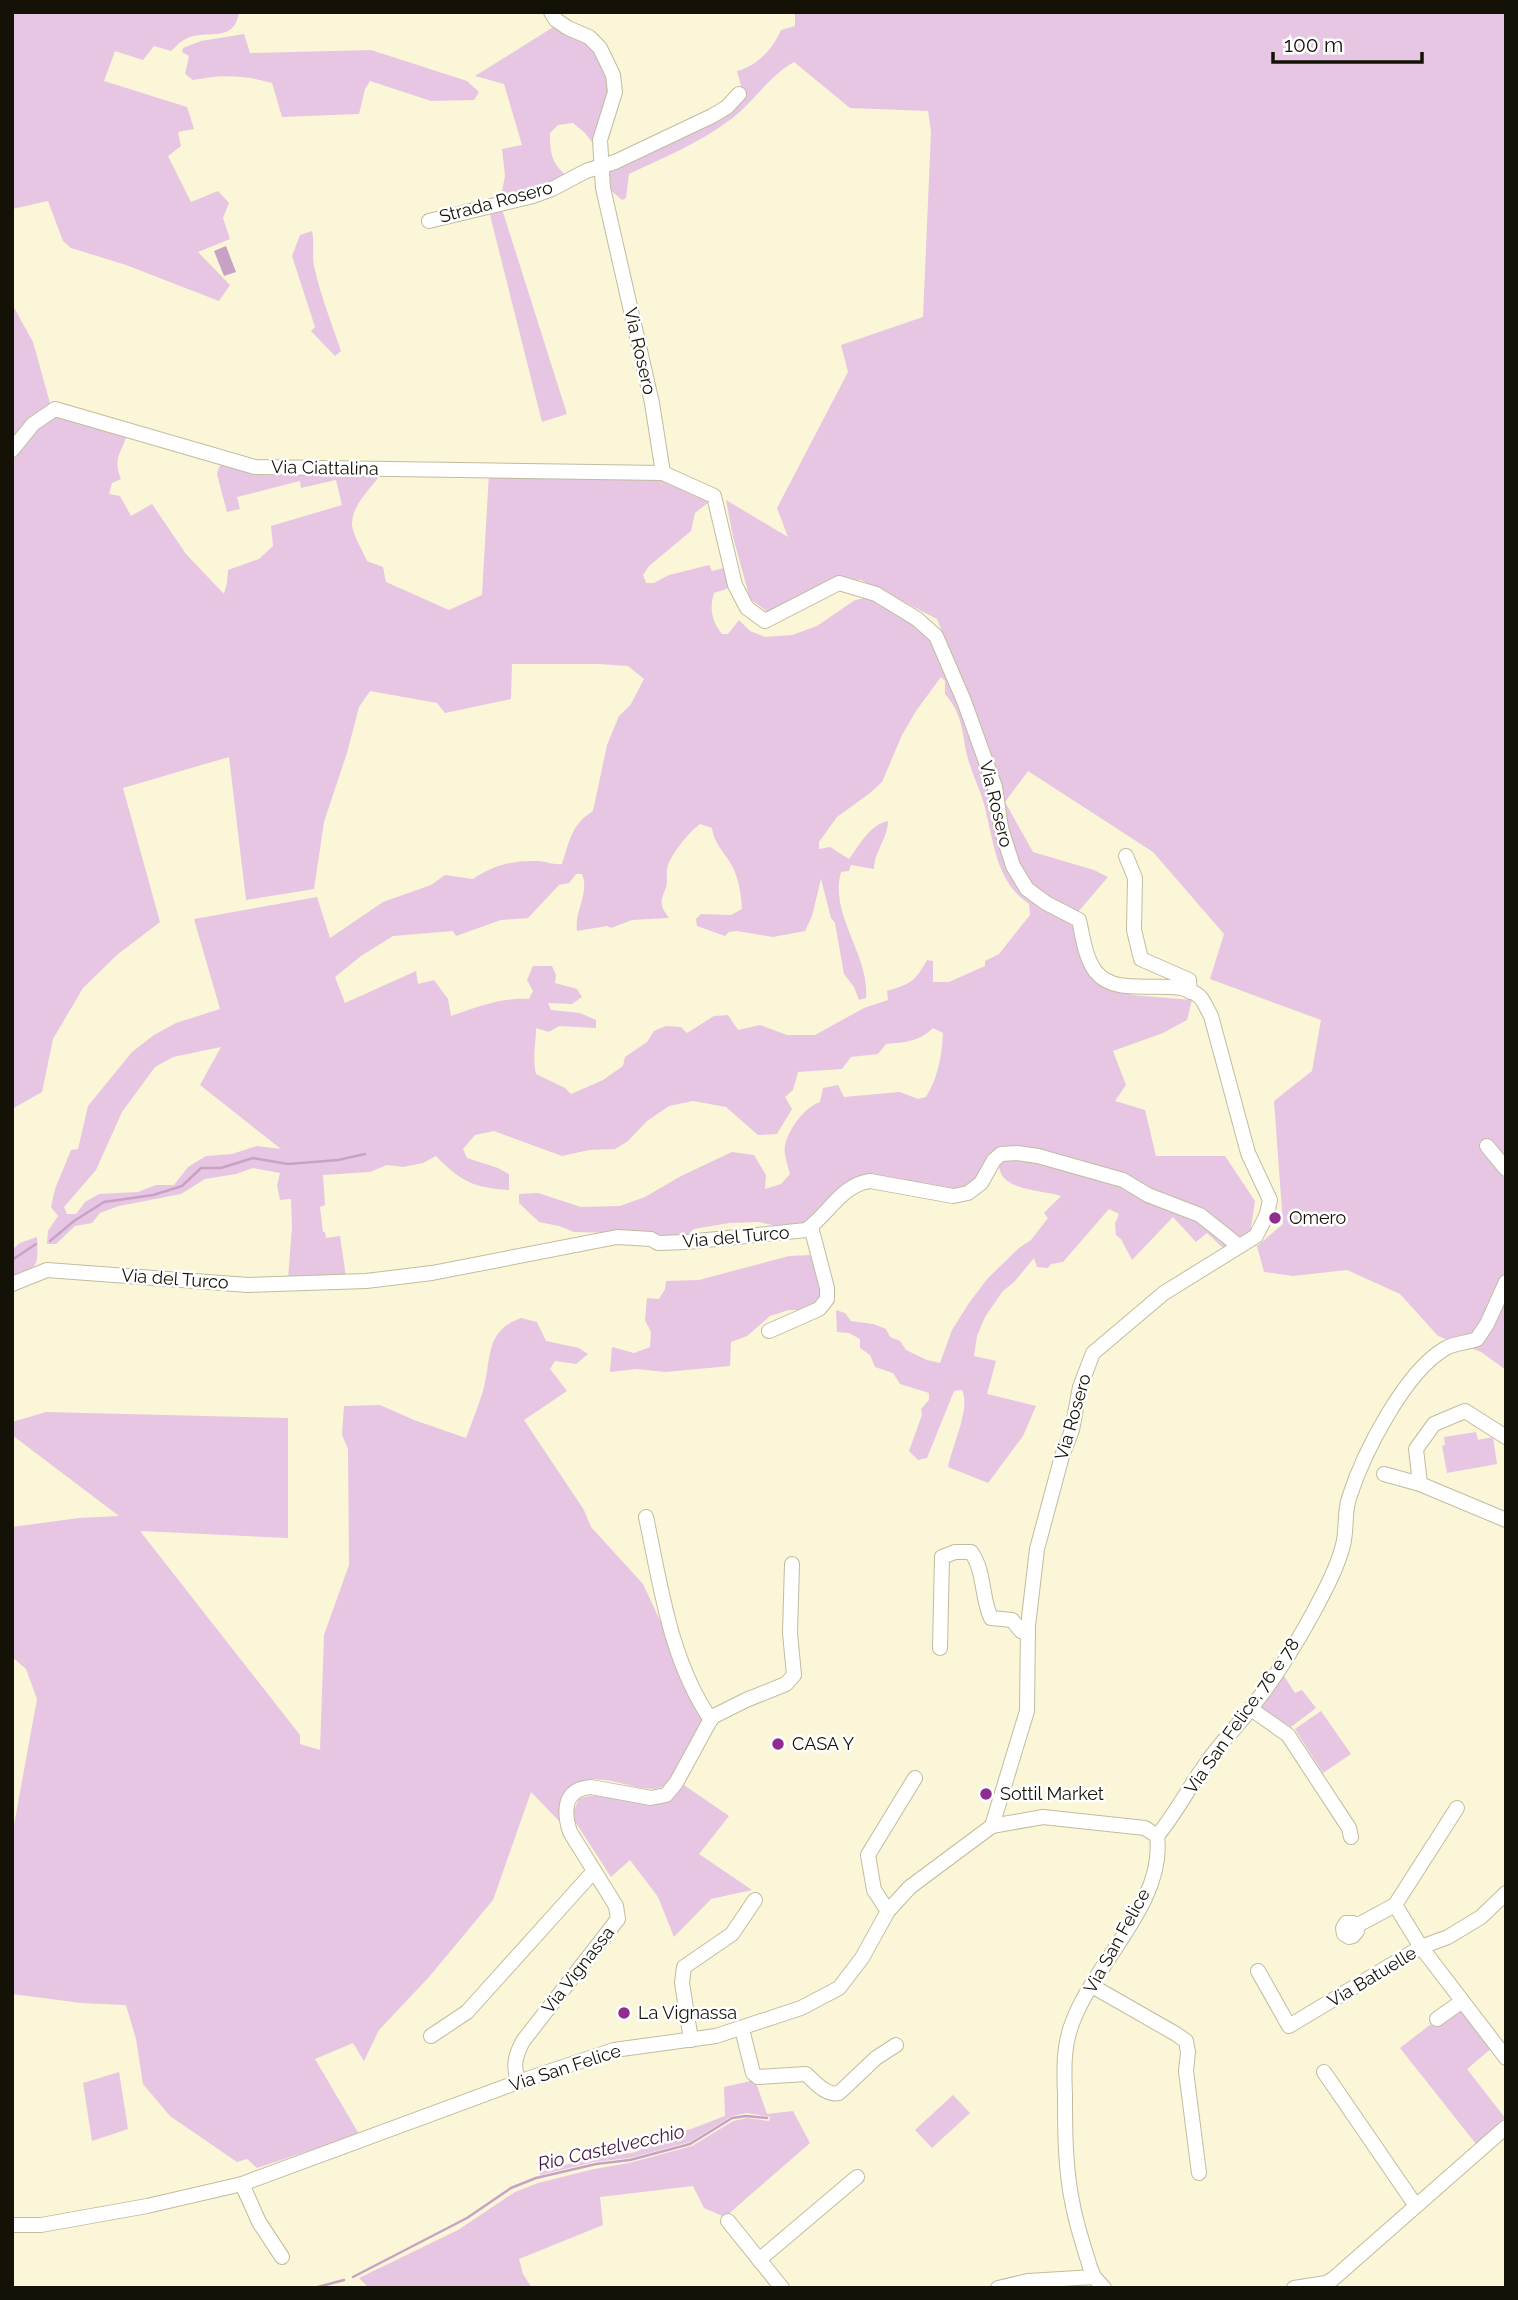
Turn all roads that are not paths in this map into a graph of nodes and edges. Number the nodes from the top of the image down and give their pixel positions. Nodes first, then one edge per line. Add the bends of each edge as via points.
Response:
1 (551, 12) edge
2 (739, 94) dead end
3 (600, 166) junction
4 (429, 221) dead end
5 (12, 450) edge
6 (663, 472) junction
7 (1126, 856) dead end
8 (1190, 992) junction
9 (1487, 1146) dead end
10 (1506, 1169) edge
11 (811, 1227) junction
12 (1239, 1245) junction
13 (1506, 1282) edge
14 (12, 1284) edge
15 (769, 1331) dead end
16 (1506, 1437) edge
17 (1373, 1471) junction
18 (1420, 1484) junction
19 (646, 1517) dead end
20 (1506, 1520) edge
21 (792, 1564) dead end
22 (1028, 1633) junction
23 (940, 1648) dead end
24 (1251, 1709) junction
25 (710, 1720) junction
26 (915, 1778) dead end
27 (1457, 1808) dead end
28 (992, 1826) junction
29 (1157, 1836) junction
30 (1351, 1837) dead end
31 (594, 1871) junction
32 (1506, 1893) edge
33 (755, 1900) dead end
34 (1395, 1905) junction
35 (888, 1911) junction
36 (1356, 1926) dead end
37 (1420, 1947) junction
38 (1258, 1971) dead end
39 (1092, 1986) junction
40 (1461, 2002) junction
41 (1437, 2019) dead end
42 (742, 2029) junction
43 (432, 2036) dead end
44 (691, 2040) junction
45 (896, 2045) dead end
46 (1506, 2058) edge
47 (1324, 2073) dead end
48 (518, 2082) junction
49 (1506, 2127) edge
50 (1199, 2173) dead end
51 (856, 2177) dead end
52 (242, 2184) junction
53 (1416, 2206) junction
54 (727, 2221) dead end
55 (12, 2225) edge
56 (282, 2257) dead end
57 (759, 2260) junction
58 (1099, 2282) edge
59 (1324, 2285) edge
60 (782, 2288) edge
61 (999, 2288) edge
62 (1294, 2288) edge

1 - 3 street via 600,48 613,75 615,92 602,130
2 - 3 street, Strada Rosero via 720,111
3 - 4 street, Strada Rosero via 533,196
3 - 6 street, Via Rosero
5 - 6 street, Via Ciattalina via 33,424 55,409 255,467
6 - 8 street, Via Rosero via 713,496 735,585 747,608 765,621 839,583 876,594 936,636 995,787 1013,866 1027,889 1079,920 1087,956 1097,974 1116,985
7 - 8 street via 1135,878 1134,930 1141,959 1189,980
8 - 12 street, Via Rosero via 1200,997 1211,1016 1248,1153 1270,1200 1256,1236
9 - 10 street
11 - 12 street, Via del Turco via 858,1183 870,1181 953,1196 981,1184 1001,1154 1017,1153 1123,1180 1200,1215
11 - 14 street, Via del Turco via 687,1242 617,1237 432,1273 366,1281 248,1285 47,1270
11 - 15 street via 827,1299 819,1309
12 - 22 street, Via Rosero via 1164,1293 1093,1353 1037,1549
13 - 17 street, Via San Felice, 76 e 78 via 1477,1339 1449,1346 1406,1387 1374,1440
16 - 18 street via 1465,1411 1434,1424 1416,1449
17 - 18 street
17 - 24 street, Via San Felice, 76 e 78 via 1349,1498 1337,1563 1289,1654
18 - 20 street
19 - 25 street via 673,1641
21 - 25 street via 794,1675 786,1684
22 - 23 street via 1012,1620 991,1618 977,1560 971,1552 955,1552 942,1557
22 - 28 street, Via Rosero via 1027,1711
24 - 29 street, Via San Felice, 76 e 78 via 1208,1761
24 - 30 street via 1288,1735
25 - 31 street, Via Vignassa via 666,1795 650,1798 592,1787 574,1792 566,1804 566,1818
26 - 35 street via 868,1855 874,1890
27 - 34 street
28 - 29 street, Via San Felice via 1043,1817 1145,1829
28 - 35 street, Via San Felice via 910,1887
29 - 39 street, Via San Felice via 1157,1863 1144,1900
31 - 43 street via 467,2012
31 - 48 street, Via Vignassa via 616,1906 618,1919 523,2041 515,2056
32 - 37 street, Via Batuelle via 1470,1924
33 - 44 street via 732,1934 684,1967 682,1983
34 - 36 street
34 - 37 street
35 - 42 street, Via San Felice via 862,1958 839,1987 801,2008
37 - 38 street, Via Batuelle via 1289,2026
37 - 40 street
39 - 50 street via 1186,2041
39 - 58 street, Via San Felice via 1073,2021 1064,2056 1065,2134 1072,2206
40 - 41 street
40 - 46 street
42 - 44 street, Via San Felice
42 - 45 street via 758,2077 806,2074 833,2094
44 - 48 street, Via San Felice via 614,2050
47 - 53 street
48 - 52 street, Via San Felice
49 - 53 street
51 - 57 street
52 - 55 street, Via San Felice via 41,2225
52 - 56 street
53 - 59 street
54 - 57 street
57 - 60 street
58 - 61 street via 1028,2281
59 - 62 street

